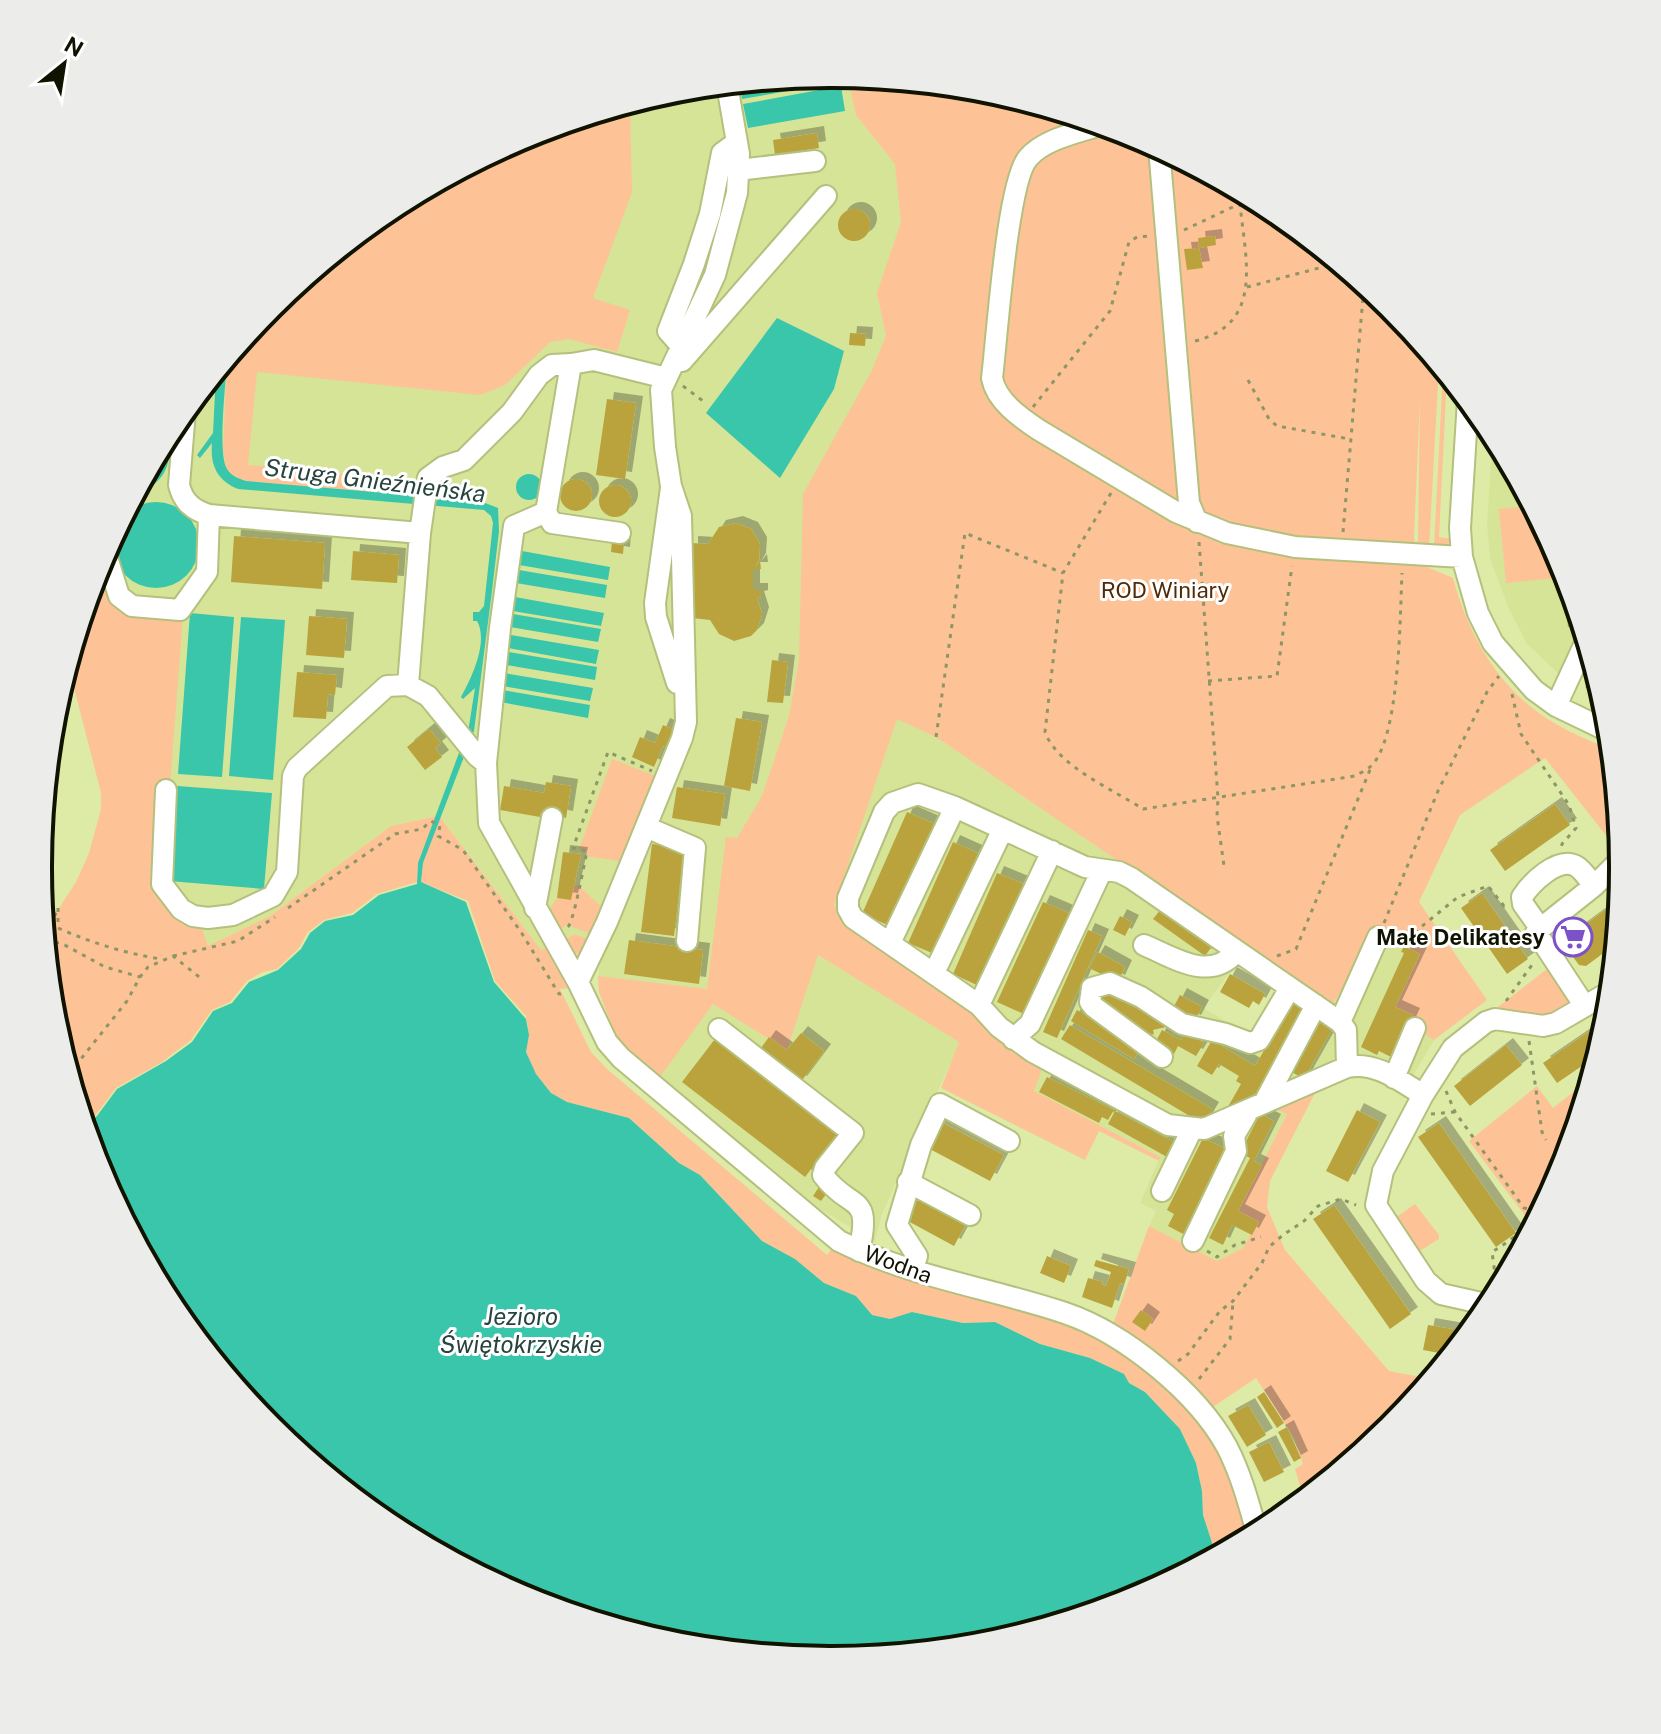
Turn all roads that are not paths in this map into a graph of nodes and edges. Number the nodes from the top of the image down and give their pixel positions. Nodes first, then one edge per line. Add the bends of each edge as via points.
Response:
1 (729, 95) edge
2 (1084, 131) edge
3 (737, 142) junction
4 (815, 161) dead end
5 (1160, 162) edge
6 (738, 170) junction
7 (826, 196) dead end
8 (682, 347) junction
9 (571, 364) junction
10 (666, 376) junction
11 (1467, 419) edge
12 (183, 434) edge
13 (546, 512) junction
14 (209, 515) junction
15 (1197, 522) junction
16 (421, 527) junction
17 (620, 533) dead end
18 (1462, 557) junction
19 (111, 570) edge
20 (1579, 656) edge
21 (408, 685) junction
22 (1561, 697) junction
23 (1595, 721) edge
24 (481, 759) junction
25 (166, 790) dead end
26 (955, 807) junction
27 (552, 818) dead end
28 (646, 827) junction
29 (1003, 829) junction
30 (1052, 851) junction
31 (1102, 870) junction
32 (1609, 871) edge
33 (1594, 886) junction
34 (538, 912) junction
35 (1378, 937) road end
36 (1542, 937) junction
37 (687, 941) dead end
38 (890, 943) junction
39 (1144, 945) dead end
40 (1237, 951) junction
41 (934, 973) junction
42 (580, 988) junction
43 (1290, 988) junction
44 (1597, 1000) edge
45 (979, 1005) junction
46 (1316, 1005) junction
47 (1584, 1005) junction
48 (1340, 1022) junction
49 (1415, 1028) dead end
50 (719, 1029) dead end
51 (1013, 1039) junction
52 (1162, 1057) dead end
53 (1347, 1067) junction
54 (1394, 1078) junction
55 (1429, 1098) junction
56 (1257, 1106) junction
57 (1192, 1129) junction
58 (1009, 1141) dead end
59 (908, 1182) junction
60 (1162, 1191) dead end
61 (970, 1215) dead end
62 (1193, 1241) road end
63 (859, 1251) junction
64 (913, 1269) junction
65 (1477, 1302) edge
66 (1253, 1520) edge

1 - 3 street
2 - 15 street via 1028,157 1013,197 994,389 1023,419
3 - 6 street
3 - 8 street via 722,153 710,214 668,331
4 - 6 street
5 - 15 street via 1189,503
6 - 8 street via 715,275
7 - 10 street
8 - 10 street
9 - 10 street via 594,360
9 - 13 street
9 - 16 street via 552,365 539,375 512,412 464,460 428,478
10 - 28 street via 661,411 671,486 681,516 686,722
11 - 18 street
12 - 14 street via 182,496
13 - 17 street via 552,523
13 - 24 street, Wodna via 514,526
14 - 16 street
14 - 19 street via 207,572 180,610 132,606 119,596
15 - 18 street via 1295,547
16 - 21 street
18 - 22 street via 1478,613 1510,673 1534,690
20 - 22 street
21 - 24 street via 428,696
21 - 25 street via 387,686 297,768 287,872 273,896 233,915 193,916 162,884
22 - 23 street
24 - 34 street, Wodna via 489,823
26 - 29 street
26 - 38 street
26 - 38 street via 918,794 892,803 884,812 848,909
27 - 34 street
28 - 37 street via 695,848
28 - 42 street
29 - 30 street
29 - 41 street
30 - 31 street
30 - 45 street
31 - 40 street via 1131,878
31 - 51 street via 1030,1024
32 - 33 street
33 - 36 street
33 - 36 street via 1572,864 1560,864 1529,886 1523,904
34 - 42 street, Wodna
35 - 48 street
36 - 47 street
38 - 41 street
39 - 40 street via 1209,968
40 - 43 street
41 - 45 street
42 - 63 street, Wodna via 621,1058 839,1241
43 - 46 street
43 - 52 street via 1259,1040 1250,1043 1182,1024 1110,983 1092,988 1094,1007
44 - 47 street
45 - 51 street
46 - 48 street
46 - 56 street
47 - 55 street via 1543,1026 1486,1022 1453,1048
48 - 53 street via 1346,1030
49 - 54 street
50 - 63 street via 853,1133 823,1175 860,1208 865,1219
51 - 57 street via 1168,1125
53 - 54 street via 1373,1066
53 - 56 street
54 - 55 street
55 - 65 street via 1383,1171 1376,1205 1426,1281 1441,1294
56 - 57 street via 1204,1129
56 - 62 street via 1234,1136 1236,1151
57 - 60 street
58 - 59 street via 940,1104
59 - 61 street
59 - 64 street via 897,1225 917,1256
63 - 64 street, Wodna
64 - 66 street, Wodna via 1068,1314 1124,1343 1164,1372 1226,1446

